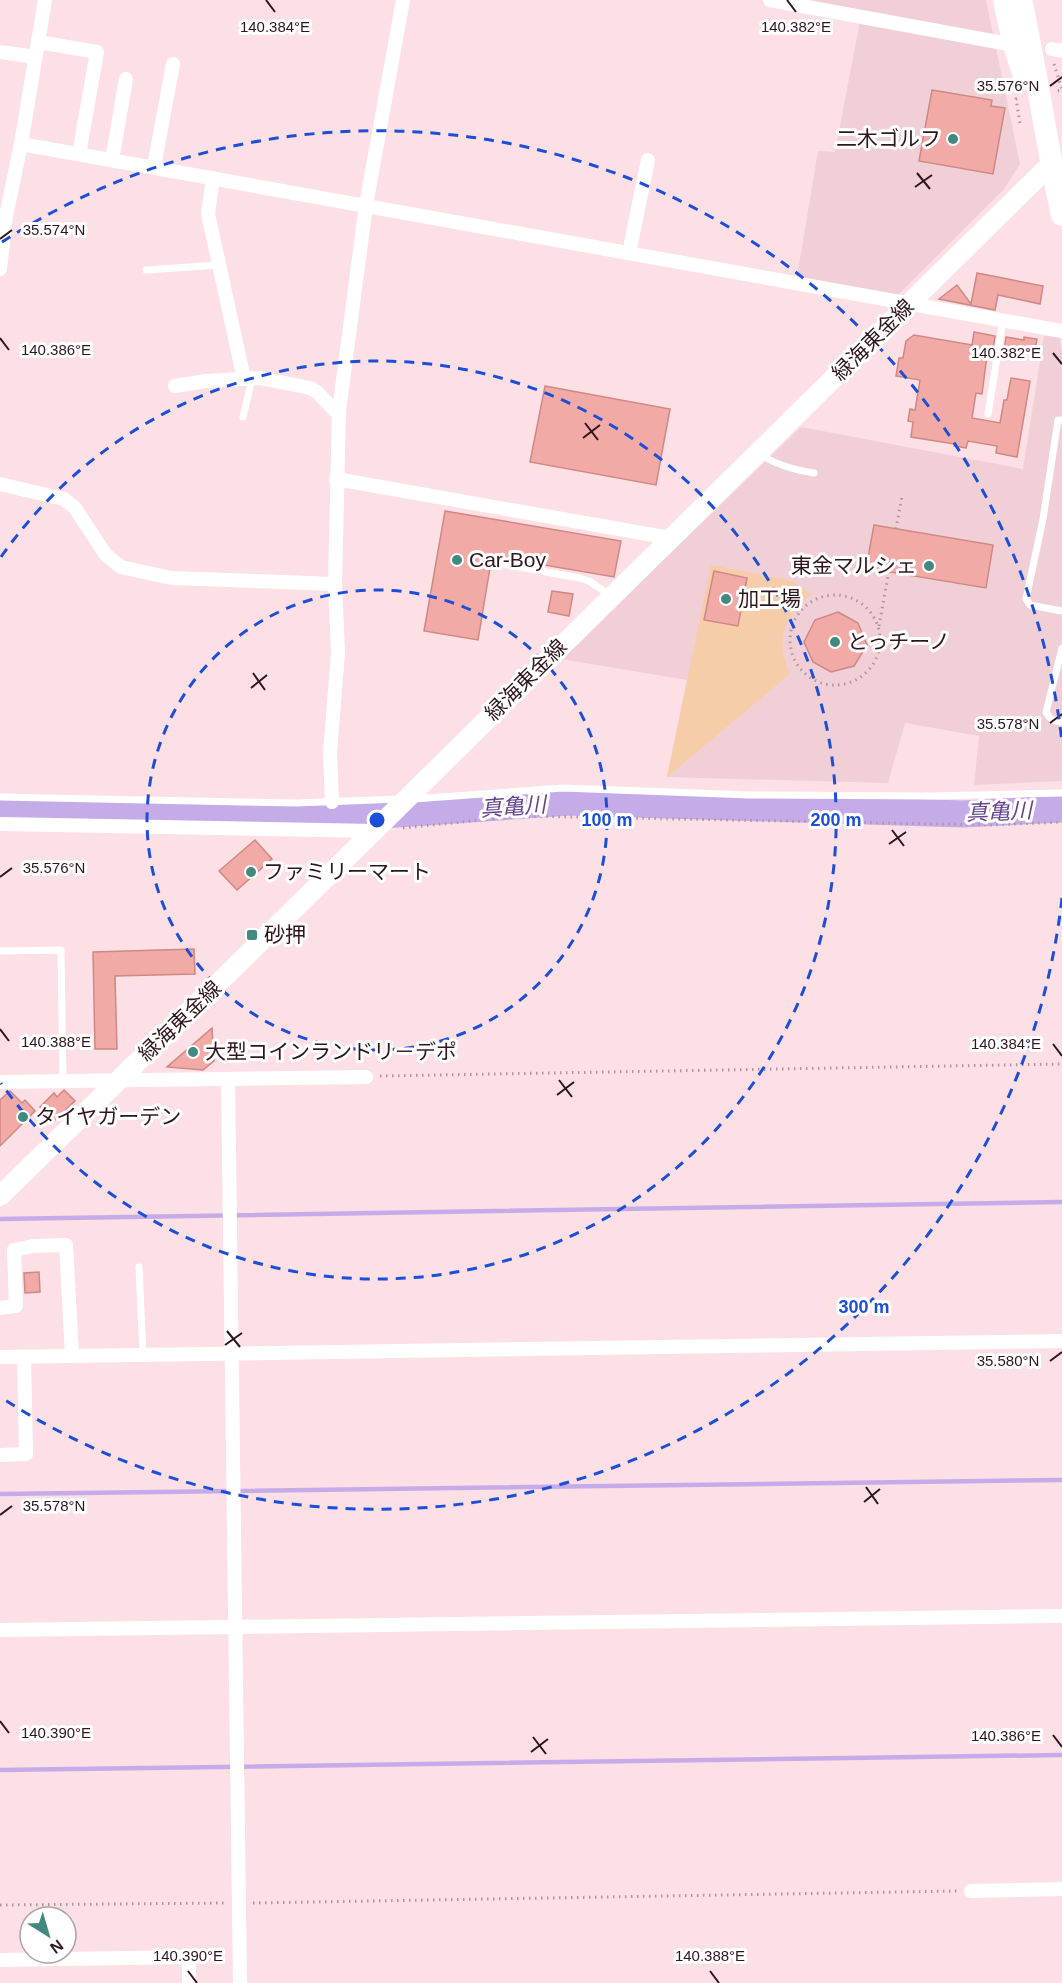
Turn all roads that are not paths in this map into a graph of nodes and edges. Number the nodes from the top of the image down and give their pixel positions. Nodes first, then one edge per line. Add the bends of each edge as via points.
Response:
1 (45, 0) edge
2 (403, 0) edge
3 (770, 0) edge
4 (1004, 0) edge
5 (1021, 0) edge
6 (38, 42) junction
7 (1014, 45) junction
8 (0, 52) edge
9 (35, 57) junction
10 (173, 64) dead end
11 (126, 79) dead end
12 (21, 144) junction
13 (79, 154) junction
14 (112, 160) junction
15 (648, 160) dead end
16 (1051, 164) junction
17 (154, 167) junction
18 (213, 178) junction
19 (366, 205) junction
20 (1062, 215) edge
21 (629, 252) junction
22 (219, 265) junction
23 (0, 269) edge
24 (146, 270) dead end
25 (910, 303) junction
26 (1003, 320) junction
27 (1062, 331) edge
28 (248, 379) junction
29 (175, 386) dead end
30 (339, 414) junction
31 (988, 414) dead end
32 (243, 417) dead end
33 (1060, 420) edge
34 (759, 453) junction
35 (813, 473) dead end
36 (336, 478) junction
37 (0, 484) edge
38 (670, 538) junction
39 (498, 563) dead end
40 (335, 584) junction
41 (610, 596) junction
42 (1062, 611) edge
43 (1062, 648) edge
44 (1062, 722) edge
45 (1062, 793) edge
46 (0, 797) edge
47 (406, 799) junction
48 (332, 802) junction
49 (0, 824) edge
50 (374, 831) junction
51 (0, 951) edge
52 (366, 1077) road end
53 (228, 1079) junction
54 (119, 1081) junction
55 (0, 1082) edge
56 (63, 1082) junction
57 (0, 1196) edge
58 (139, 1267) dead end
59 (0, 1308) edge
60 (1062, 1341) edge
61 (231, 1353) junction
62 (72, 1355) junction
63 (143, 1355) junction
64 (0, 1357) edge
65 (24, 1357) junction
66 (0, 1455) edge
67 (1062, 1616) edge
68 (235, 1627) junction
69 (0, 1630) edge
70 (1062, 1889) edge
71 (971, 1891) road end
72 (0, 1960) edge
73 (189, 1983) edge
74 (240, 1983) edge

1 - 6 street
2 - 19 street
3 - 7 street
4 - 7 highway
5 - 16 highway
6 - 9 street
6 - 13 street via 98,52
7 - 16 highway
8 - 9 street
9 - 12 street
10 - 17 street
11 - 14 street
12 - 13 street
12 - 23 street
13 - 14 street
14 - 17 street
15 - 21 street
16 - 20 highway
16 - 25 main road, 緑海東金線
17 - 18 street
18 - 19 street
18 - 22 street via 208,214
19 - 21 street
19 - 30 street
21 - 25 street
22 - 24 lane
22 - 28 street
25 - 26 street
25 - 34 main road, 緑海東金線
26 - 27 street
26 - 31 lane
28 - 29 street
28 - 30 street via 310,388
28 - 32 lane
30 - 36 street
33 - 42 lane via 1026,599 1030,605
34 - 35 lane via 796,470
34 - 38 main road, 緑海東金線
36 - 38 street
36 - 40 street
37 - 40 street via 64,499 75,508 106,555 121,567 171,578
38 - 41 main road, 緑海東金線
39 - 41 lane via 579,578
40 - 48 street via 338,653 330,753
41 - 47 main road, 緑海東金線
43 - 44 lane via 1047,712 1054,721
45 - 47 lane via 749,795 563,788
46 - 48 lane
47 - 48 lane
47 - 50 main road, 緑海東金線
49 - 50 street
50 - 54 main road, 緑海東金線
51 - 56 lane via 61,950
52 - 53 street
53 - 54 street
53 - 61 street
54 - 56 street
54 - 57 main road, 緑海東金線
55 - 56 street
58 - 63 lane
59 - 62 street via 16,1306 14,1250 33,1245 66,1245
60 - 61 street
61 - 63 street
61 - 68 street
62 - 63 street
62 - 65 street
64 - 65 street
65 - 66 street via 26,1454
67 - 68 street
68 - 69 street
68 - 74 street
70 - 71 street
72 - 73 street via 189,1957

